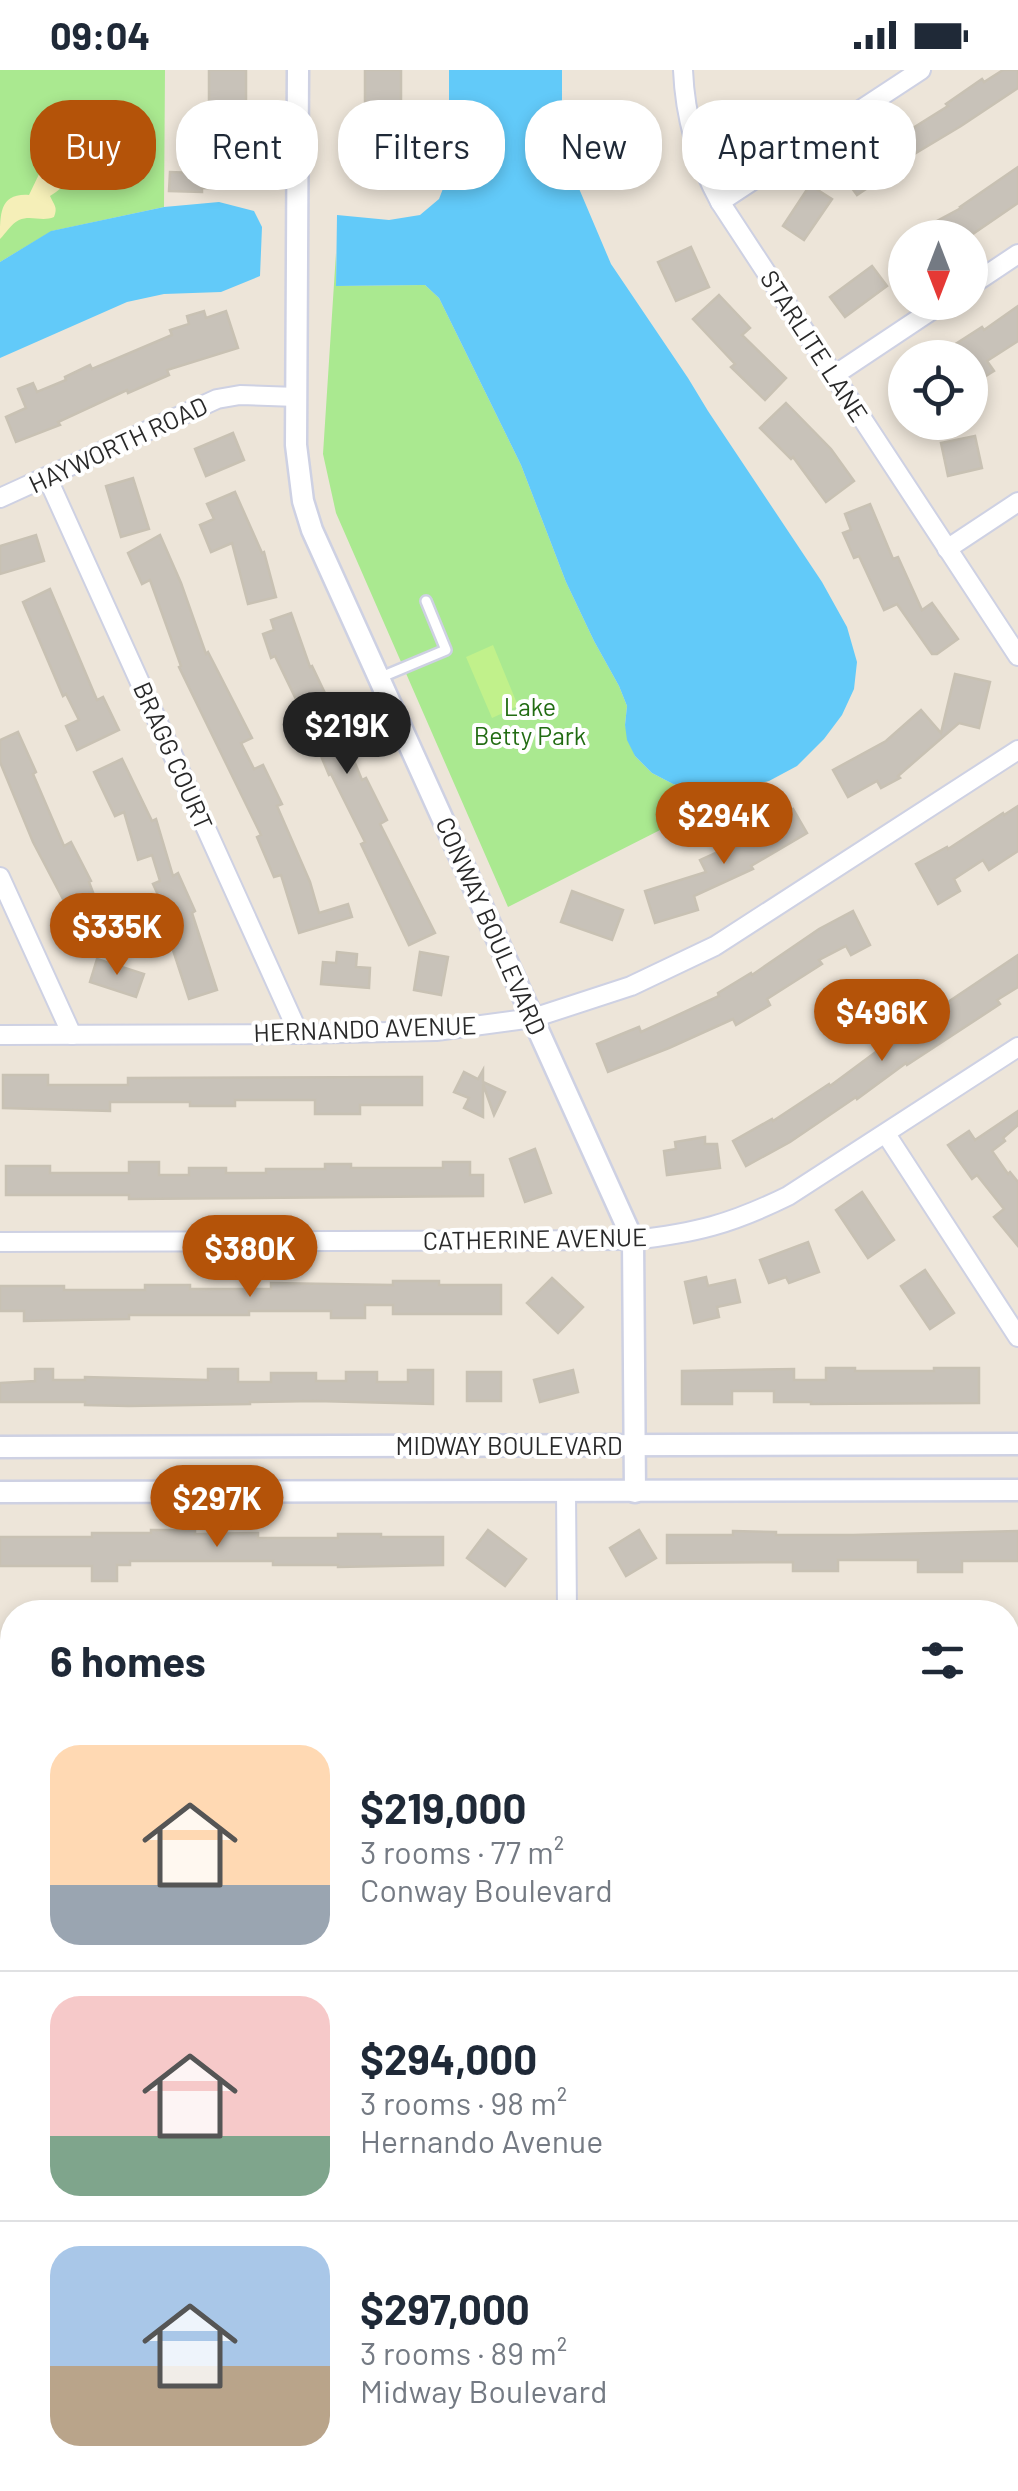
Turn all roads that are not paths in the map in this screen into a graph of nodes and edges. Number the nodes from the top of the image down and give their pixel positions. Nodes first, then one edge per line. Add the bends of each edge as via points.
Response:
1 (298, 70) edge
2 (683, 70) edge
3 (920, 70) edge
4 (720, 202) junction
5 (1018, 254) edge
6 (988, 274) edge
7 (917, 320) edge
8 (834, 376) junction
9 (297, 397) junction
10 (47, 477) junction
11 (0, 498) edge
12 (1018, 502) edge
13 (947, 548) junction
14 (426, 601) dead end
15 (1018, 656) edge
16 (380, 678) junction
17 (1018, 750) edge
18 (0, 876) edge
19 (533, 1018) junction
20 (299, 1034) junction
21 (72, 1035) junction
22 (0, 1036) edge
23 (1018, 1047) edge
24 (886, 1134) junction
25 (633, 1240) junction
26 (0, 1242) edge
27 (1018, 1337) edge
28 (1018, 1444) edge
29 (635, 1446) junction
30 (0, 1447) edge
31 (1018, 1490) edge
32 (0, 1492) edge
33 (566, 1492) junction
34 (635, 1492) junction
35 (566, 1600) edge

1 - 9 street, CONWAY BOULEVARD
2 - 4 street, STARLITE LANE via 690,131
3 - 4 street
4 - 8 street, STARLITE LANE
5 - 6 street
7 - 8 street
8 - 13 street, STARLITE LANE
9 - 10 street, HAYWORTH ROAD via 217,400
9 - 16 street, CONWAY BOULEVARD via 303,501
10 - 11 street, HAYWORTH ROAD
10 - 20 street, BRAGG COURT
12 - 13 street
13 - 15 street, STARLITE LANE
14 - 16 lane via 446,650
16 - 19 street, CONWAY BOULEVARD
17 - 19 street, HERNANDO AVENUE via 715,946 632,986
18 - 21 street
19 - 20 street, HERNANDO AVENUE via 436,1031
19 - 25 street, CONWAY BOULEVARD
20 - 21 street, HERNANDO AVENUE
21 - 22 street, HERNANDO AVENUE
23 - 24 street, CATHERINE AVENUE
24 - 25 street, CATHERINE AVENUE via 749,1215 697,1232
24 - 27 street
25 - 26 street, CATHERINE AVENUE
25 - 29 street, CONWAY BOULEVARD
28 - 29 street, MIDWAY BOULEVARD
29 - 30 street, MIDWAY BOULEVARD
29 - 34 street, CONWAY BOULEVARD
31 - 34 street, MIDWAY BOULEVARD
32 - 33 street, MIDWAY BOULEVARD
33 - 34 street, MIDWAY BOULEVARD
33 - 35 street

